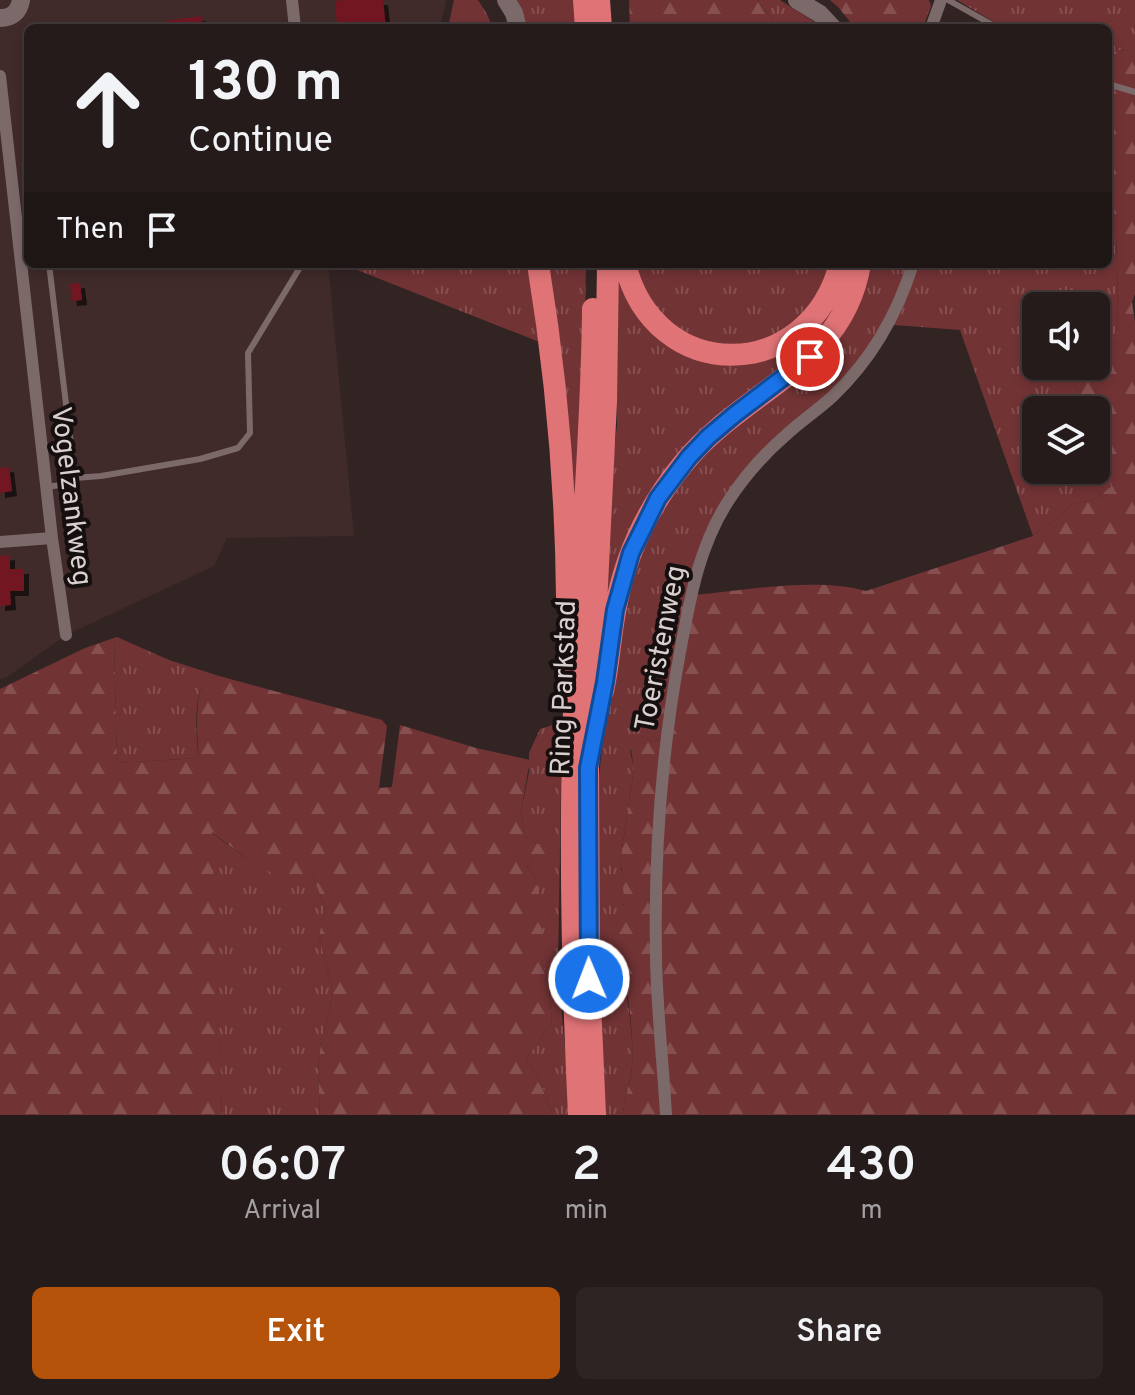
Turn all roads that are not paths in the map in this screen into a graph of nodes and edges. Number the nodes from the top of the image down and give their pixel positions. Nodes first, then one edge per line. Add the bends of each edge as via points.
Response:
1 (21, 0) edge
2 (292, 0) edge
3 (495, 0) edge
4 (506, 0) edge
5 (584, 0) edge
6 (599, 0) edge
7 (797, 0) edge
8 (941, 0) edge
9 (948, 0) edge
10 (0, 18) edge
11 (295, 24) edge
12 (505, 24) edge
13 (517, 24) edge
14 (586, 24) edge
15 (601, 24) edge
16 (829, 24) edge
17 (932, 24) edge
18 (991, 24) edge
19 (0, 76) edge
20 (1112, 85) edge
21 (1135, 92) edge
22 (14, 193) junction
23 (0, 195) edge
24 (49, 268) edge
25 (300, 268) edge
26 (539, 268) edge
27 (593, 268) edge
28 (608, 268) edge
29 (626, 268) edge
30 (839, 268) edge
31 (859, 268) edge
32 (912, 268) edge
33 (75, 478) junction
34 (46, 487) junction
35 (52, 538) junction
36 (0, 542) edge
37 (66, 635) dead end
38 (574, 726) junction
39 (588, 768) junction
40 (579, 1115) edge
41 (595, 1115) edge
42 (666, 1115) edge

1 - 10 street via 16,13
2 - 11 street
3 - 12 street
4 - 13 street
5 - 14 highway
6 - 15 highway
7 - 16 street
8 - 17 street
9 - 18 lane
19 - 22 street, Vogelzankweg
20 - 21 lane
22 - 23 street
22 - 34 street, Vogelzankweg
24 - 33 lane
25 - 33 lane via 248,353 250,433 238,448
26 - 38 highway via 561,445
27 - 38 highway, Ring Parkstad
28 - 39 highway, Ring Parkstad
29 - 30 highway via 644,308 665,332 701,350 734,355 769,348 806,325 826,302
31 - 39 highway via 848,305 821,346 708,437 658,498 623,577
32 - 42 street, Toeristenweg via 897,309 864,361 832,397 773,446 733,495 694,582 664,747 658,824 656,961
33 - 34 lane
34 - 35 street, Vogelzankweg
35 - 36 street
35 - 37 street, Vogelzankweg
38 - 40 highway, Ring Parkstad via 572,934
39 - 41 highway, Ring Parkstad

